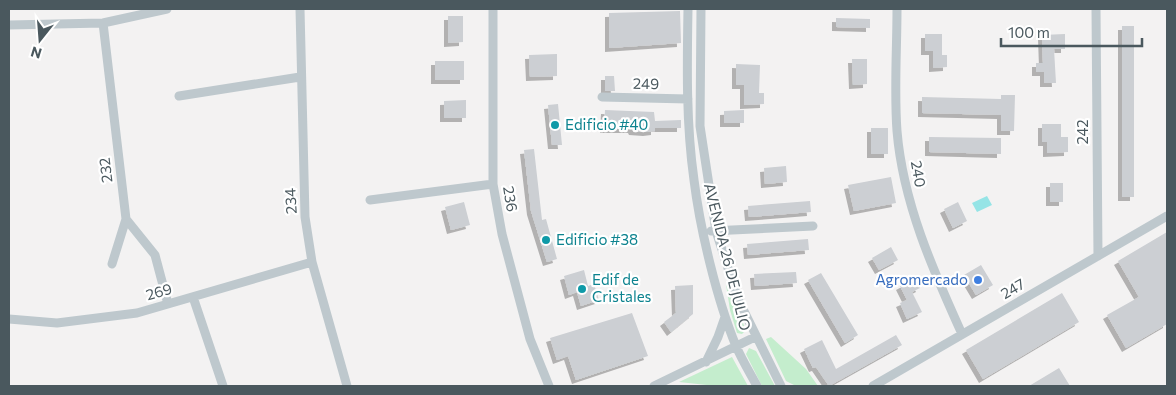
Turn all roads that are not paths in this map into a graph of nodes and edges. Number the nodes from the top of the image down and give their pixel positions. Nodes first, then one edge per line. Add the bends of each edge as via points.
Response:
1 (167, 9) edge
2 (300, 9) edge
3 (493, 9) edge
4 (688, 9) edge
5 (701, 9) edge
6 (897, 9) edge
7 (1096, 9) edge
8 (103, 22) junction
9 (9, 25) edge
10 (300, 78) junction
11 (180, 96) dead end
12 (602, 97) dead end
13 (688, 99) junction
14 (493, 184) junction
15 (370, 200) dead end
16 (1167, 216) edge
17 (126, 220) junction
18 (813, 226) dead end
19 (716, 230) junction
20 (704, 232) junction
21 (1098, 256) junction
22 (312, 262) junction
23 (112, 264) dead end
24 (193, 297) junction
25 (168, 304) junction
26 (726, 316) junction
27 (9, 320) edge
28 (962, 334) junction
29 (754, 337) junction
30 (736, 346) junction
31 (705, 362) junction
32 (223, 386) edge
33 (347, 386) edge
34 (549, 386) edge
35 (656, 386) edge
36 (667, 386) edge
37 (757, 386) edge
38 (781, 386) edge
39 (872, 386) edge

1 - 8 street
2 - 10 street, 234
3 - 14 street, 236
4 - 13 street, AVENIDA 26 DE JULIO
5 - 19 street, AVENIDA 26 DE JULIO via 700,126
6 - 28 street, 240 via 897,132 909,199 935,275
7 - 21 street, 242
8 - 9 street
8 - 17 street, 232
10 - 11 street
10 - 22 street, 234 via 305,217
12 - 13 street, 249
13 - 20 street, AVENIDA 26 DE JULIO via 694,180
14 - 15 street
14 - 34 street, 236 via 502,234 530,339
16 - 21 street, 247
17 - 23 street
17 - 25 street via 155,255
18 - 19 street
19 - 20 street
19 - 29 street, AVENIDA 26 DE JULIO
20 - 26 street, AVENIDA 26 DE JULIO
21 - 28 street, 247
22 - 24 street, 269
22 - 33 street, 234
24 - 25 street, 269
24 - 32 street
25 - 27 street, 269 via 137,312 57,323
26 - 30 street, AVENIDA 26 DE JULIO
26 - 31 street
28 - 39 street, 247
29 - 30 street
29 - 38 street, AVENIDA 26 DE JULIO
30 - 31 street
30 - 37 street, AVENIDA 26 DE JULIO
31 - 35 street
35 - 36 street

